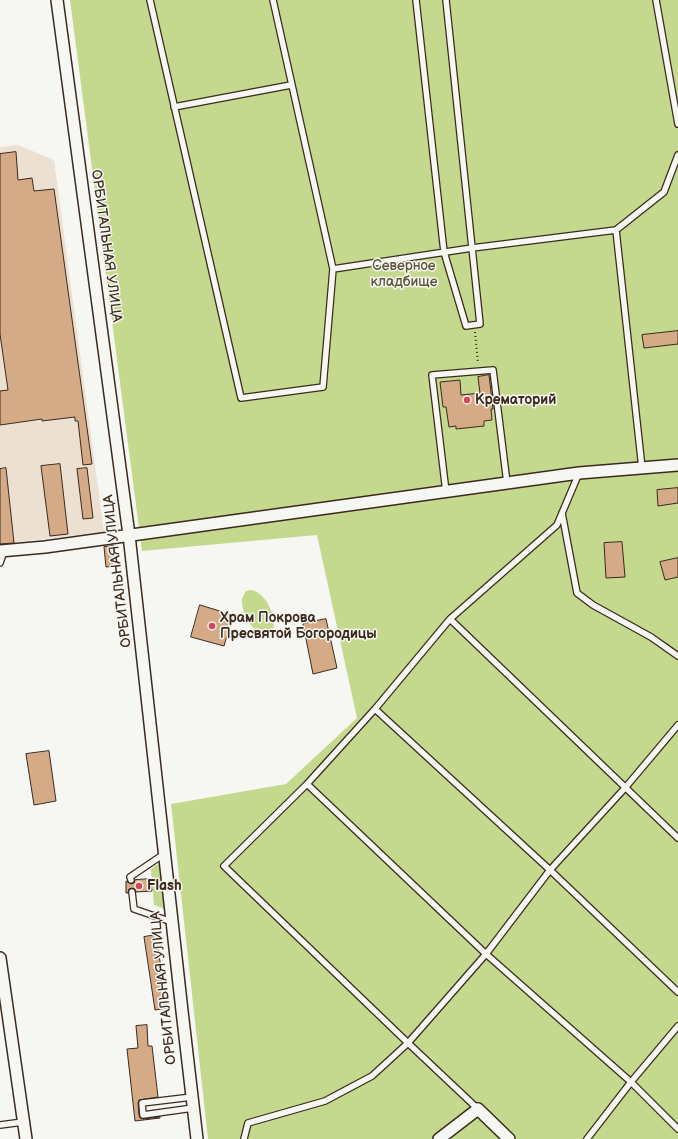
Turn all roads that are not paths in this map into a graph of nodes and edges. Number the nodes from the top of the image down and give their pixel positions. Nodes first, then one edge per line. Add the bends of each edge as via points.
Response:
1 (57, 0) edge
2 (150, 0) edge
3 (273, 0) edge
4 (416, 0) edge
5 (446, 0) edge
6 (656, 0) edge
7 (291, 85) junction
8 (174, 107) junction
9 (678, 124) edge
10 (678, 155) edge
11 (616, 230) junction
12 (472, 248) junction
13 (444, 252) junction
14 (333, 269) junction
15 (678, 465) edge
16 (642, 468) junction
17 (579, 473) junction
18 (507, 483) junction
19 (446, 492) junction
20 (562, 513) junction
21 (130, 535) junction
22 (2, 551) edge
23 (0, 563) edge
24 (450, 619) junction
25 (678, 656) edge
26 (375, 709) junction
27 (678, 725) edge
28 (307, 784) junction
29 (626, 788) junction
30 (678, 838) edge
31 (164, 854) junction
32 (550, 870) junction
33 (131, 880) dead end
34 (132, 892) dead end
35 (172, 922) junction
36 (486, 954) junction
37 (0, 958) edge
38 (678, 992) edge
39 (678, 1026) edge
40 (408, 1043) junction
41 (631, 1082) junction
42 (192, 1096) junction
43 (193, 1108) junction
44 (478, 1109) junction
45 (23, 1122) junction
46 (0, 1125) edge
47 (678, 1129) edge
48 (26, 1139) edge
49 (197, 1139) edge
50 (244, 1139) edge
51 (439, 1139) edge
52 (509, 1139) edge
53 (586, 1139) edge

1 - 21 street, ОРБИТАЛЬНАЯ УЛИЦА
2 - 8 lane
3 - 7 lane
4 - 13 lane
5 - 12 lane
6 - 9 lane
7 - 8 lane
7 - 14 lane
8 - 14 lane via 241,398 323,387
10 - 11 lane via 664,192
11 - 12 lane
11 - 16 lane
12 - 13 lane
12 - 13 lane via 480,324 474,325 466,326
13 - 14 lane
15 - 16 street
16 - 17 street
17 - 18 street
17 - 20 lane
18 - 19 street
18 - 19 lane via 493,370 432,375
19 - 21 street
20 - 24 lane via 557,524
20 - 25 lane via 577,593
21 - 22 street
21 - 31 street, ОРБИТАЛЬНАЯ УЛИЦА
22 - 23 lane
24 - 26 lane
24 - 29 lane
26 - 28 lane
26 - 32 lane
27 - 29 lane
28 - 36 lane
28 - 40 lane via 224,866
29 - 30 lane
29 - 32 lane
31 - 33 lane via 130,876
31 - 35 street, ОРБИТАЛЬНАЯ УЛИЦА
32 - 36 lane
32 - 38 lane
34 - 35 lane via 134,909
35 - 42 street, ОРБИТАЛЬНАЯ УЛИЦА
36 - 40 lane
36 - 41 lane
37 - 45 street
39 - 41 lane
40 - 44 lane
40 - 50 lane via 372,1076 325,1101 248,1123
41 - 47 lane
41 - 53 lane
42 - 43 street, ОРБИТАЛЬНАЯ УЛИЦА
42 - 43 lane via 142,1103 143,1115
43 - 49 street, ОРБИТАЛЬНАЯ УЛИЦА
44 - 51 street
44 - 52 street
45 - 46 lane
45 - 48 street

